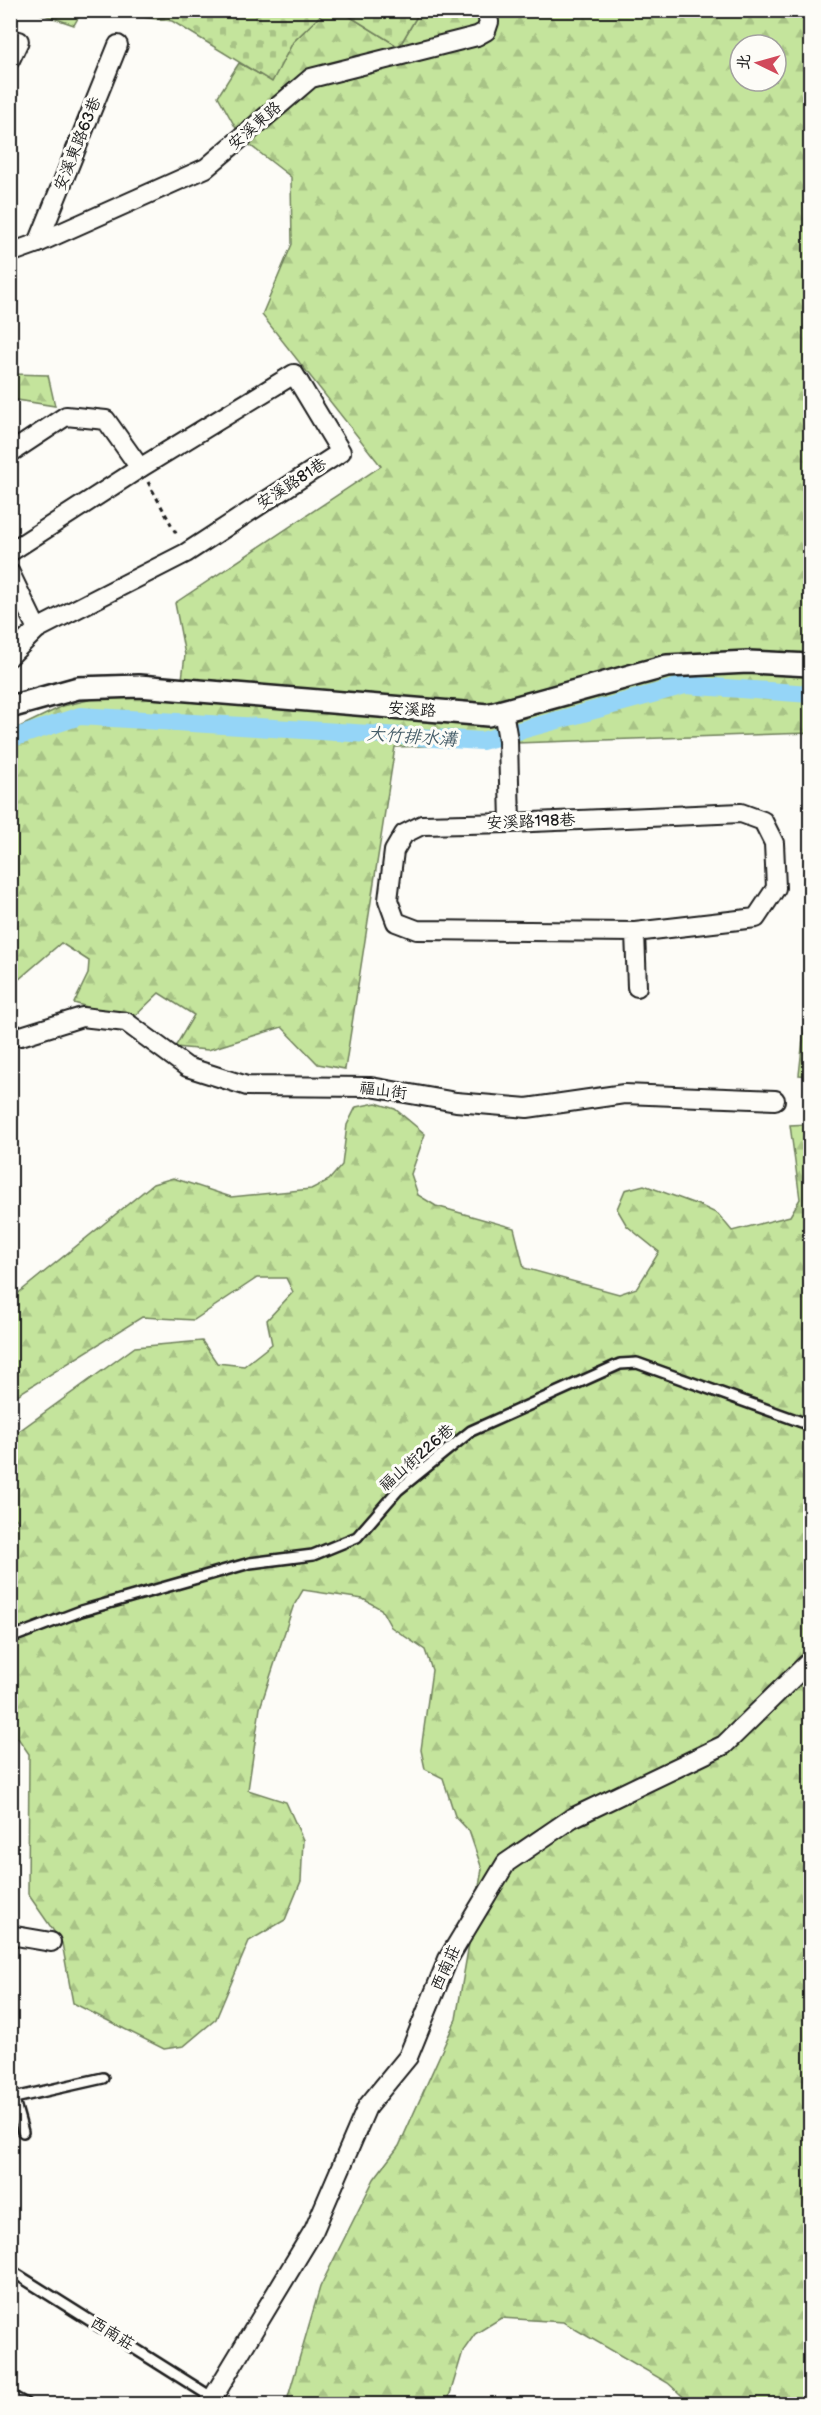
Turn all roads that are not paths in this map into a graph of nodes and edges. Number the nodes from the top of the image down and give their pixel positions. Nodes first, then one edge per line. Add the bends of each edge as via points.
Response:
1 (486, 10) edge
2 (19, 41) dead end
3 (118, 45) dead end
4 (10, 60) edge
5 (38, 243) junction
6 (10, 253) edge
7 (10, 453) edge
8 (140, 468) junction
9 (10, 552) edge
10 (10, 573) edge
11 (37, 629) junction
12 (10, 656) edge
13 (810, 665) edge
14 (10, 707) edge
15 (504, 716) junction
16 (510, 824) junction
17 (635, 932) junction
18 (637, 987) dead end
19 (10, 1036) edge
20 (775, 1100) dead end
21 (810, 1425) edge
22 (10, 1638) edge
23 (810, 1660) edge
24 (10, 1935) edge
25 (51, 1942) dead end
26 (103, 2078) dead end
27 (10, 2086) edge
28 (12, 2098) edge
29 (23, 2132) dead end
30 (10, 2270) edge
31 (10, 2395) edge
32 (211, 2401) edge
33 (26, 2404) edge

1 - 5 street, 安溪東路 via 486,31 477,36 311,78 206,168
2 - 4 street
3 - 5 street, 安溪東路63巷
5 - 6 street, 安溪東路
7 - 8 street via 66,416 106,420
8 - 9 street, 安溪路81巷
8 - 11 street, 安溪路81巷 via 294,374 341,452 186,553
10 - 11 street
11 - 12 street, 安溪路81巷
13 - 15 street, 安溪路 via 748,662 667,666
14 - 15 street, 安溪路 via 78,688 139,686
15 - 16 street
16 - 17 street, 安溪路198巷 via 422,825 404,834 394,851 388,900 396,922 417,930
16 - 17 street, 安溪路198巷 via 741,813 764,821 774,843 776,888 756,918
17 - 18 street
19 - 20 street, 福山街 via 82,1017 126,1022 187,1067 247,1086 371,1087 456,1102 527,1108 624,1094
21 - 22 lane, 福山街226巷 via 637,1363 620,1364 471,1431 398,1490 357,1537 313,1554 250,1563 81,1611
23 - 32 street, 西南莊 via 724,1745 572,1818 506,1863 448,1959 408,2057 368,2107 314,2230
24 - 25 street
26 - 28 lane
27 - 28 lane
28 - 29 lane
30 - 32 lane, 西南莊
31 - 33 lane

